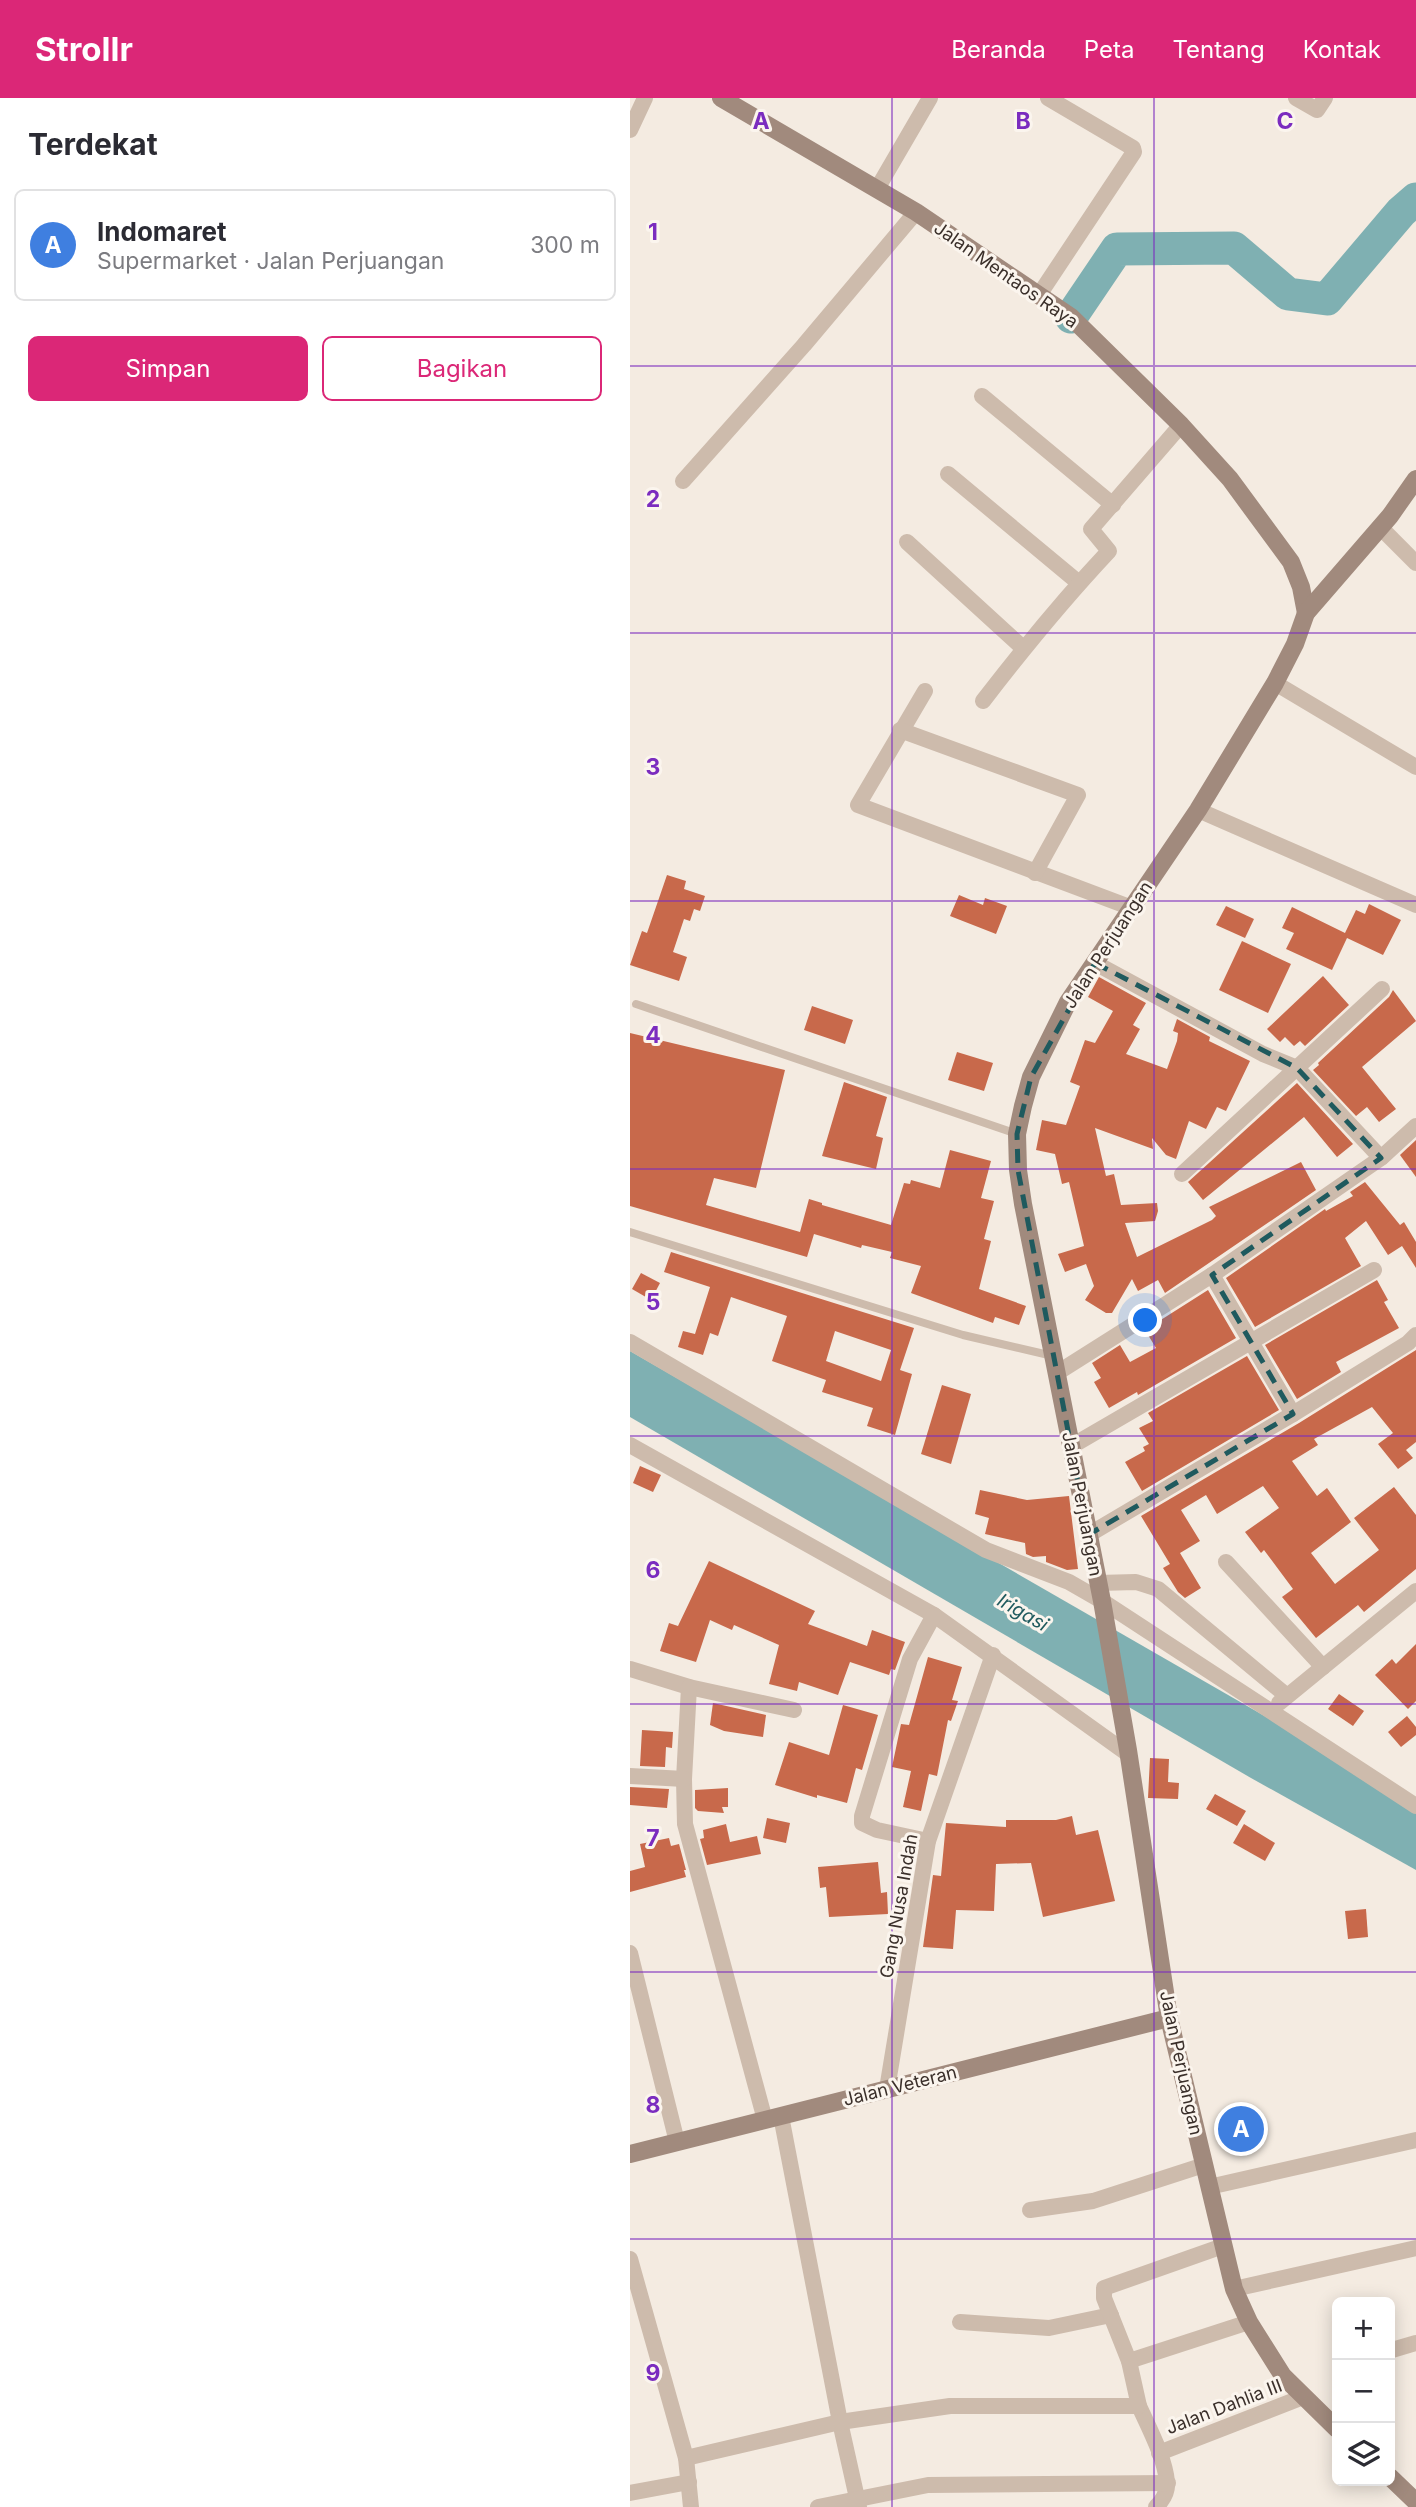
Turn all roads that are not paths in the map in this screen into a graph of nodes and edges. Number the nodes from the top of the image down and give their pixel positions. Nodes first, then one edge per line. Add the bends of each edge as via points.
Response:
1 (645, 98) edge
2 (721, 98) edge
3 (930, 98) edge
4 (1048, 98) edge
5 (1296, 98) edge
6 (1325, 98) edge
7 (630, 130) edge
8 (877, 188) junction
9 (916, 212) junction
10 (1039, 295) junction
11 (982, 396) dead end
12 (1181, 425) junction
13 (947, 474) dead end
14 (1416, 479) edge
15 (683, 481) dead end
16 (1113, 505) junction
17 (1380, 527) junction
18 (907, 542) dead end
19 (1416, 563) edge
20 (1079, 583) junction
21 (1306, 613) junction
22 (1023, 648) junction
23 (1275, 683) junction
24 (925, 691) dead end
25 (984, 701) dead end
26 (900, 730) junction
27 (1416, 767) edge
28 (1198, 810) junction
29 (1035, 873) junction
30 (1416, 905) edge
31 (1132, 908) junction
32 (1095, 963) junction
33 (1382, 989) dead end
34 (636, 1004) dead end
35 (1297, 1069) junction
36 (1416, 1125) edge
37 (1017, 1134) junction
38 (1381, 1158) junction
39 (1182, 1174) dead end
40 (630, 1231) edge
41 (1374, 1269) dead end
42 (1212, 1275) junction
43 (1416, 1335) edge
44 (630, 1342) edge
45 (1252, 1343) junction
46 (1055, 1364) junction
47 (1293, 1415) junction
48 (630, 1445) edge
49 (1070, 1447) junction
50 (1088, 1535) junction
51 (1226, 1562) dead end
52 (1101, 1598) junction
53 (1413, 1599) edge
54 (934, 1615) junction
55 (993, 1655) junction
56 (1323, 1667) junction
57 (630, 1669) edge
58 (689, 1687) junction
59 (1287, 1696) junction
60 (794, 1710) dead end
61 (1269, 1711) junction
62 (1128, 1752) junction
63 (630, 1776) edge
64 (684, 1779) junction
65 (1416, 1806) edge
66 (928, 1841) junction
67 (630, 1952) edge
68 (1169, 2018) junction
69 (887, 2089) junction
70 (773, 2118) junction
71 (1416, 2140) edge
72 (677, 2142) junction
73 (630, 2154) edge
74 (1204, 2165) junction
75 (1209, 2187) junction
76 (1030, 2210) dead end
77 (1223, 2246) junction
78 (1416, 2248) edge
79 (630, 2259) edge
80 (1234, 2289) junction
81 (1111, 2315) junction
82 (960, 2322) dead end
83 (1249, 2322) junction
84 (1416, 2343) edge
85 (1395, 2349) edge
86 (1129, 2361) junction
87 (1303, 2397) junction
88 (1139, 2406) junction
89 (840, 2422) junction
90 (1332, 2423) edge
91 (1159, 2453) junction
92 (686, 2458) junction
93 (688, 2482) junction
94 (1395, 2482) edge
95 (1168, 2483) junction
96 (630, 2493) edge
97 (1416, 2501) edge
98 (857, 2503) edge
99 (691, 2507) edge
100 (818, 2507) edge
101 (1156, 2507) edge

1 - 7 street
2 - 8 main road, Jalan Mentaos Raya
3 - 8 street
4 - 10 street via 1134,152
5 - 6 street via 1317,110
8 - 9 main road, Jalan Mentaos Raya
9 - 10 main road, Jalan Mentaos Raya
9 - 15 street
10 - 12 main road, Jalan Mentaos Raya via 1064,312
11 - 16 street
12 - 16 street
12 - 21 main road, Jalan Mentaos Raya via 1292,562
13 - 20 street
14 - 17 main road
16 - 20 street via 1091,528 1109,551
17 - 19 street
17 - 21 main road
18 - 22 street
20 - 22 street
21 - 23 main road, Jalan Perjuangan
22 - 25 street
23 - 27 street
23 - 28 main road, Jalan Perjuangan
24 - 26 street
26 - 29 street via 858,805
26 - 29 street via 1078,795
28 - 30 street
28 - 31 main road, Jalan Perjuangan
29 - 31 street
31 - 32 main road, Jalan Perjuangan
32 - 35 street
32 - 37 main road, Jalan Perjuangan via 1068,1002 1031,1077
33 - 35 street
34 - 37 lane
35 - 38 street
35 - 39 street
36 - 38 street
37 - 46 main road, Jalan Perjuangan via 1023,1204
38 - 42 street
40 - 46 lane
41 - 45 street
42 - 45 street
42 - 46 street
43 - 47 street
44 - 52 street via 986,1550
45 - 47 street
45 - 49 street
46 - 49 main road, Jalan Perjuangan
47 - 50 street
48 - 54 street
49 - 50 main road, Jalan Perjuangan
50 - 52 main road, Jalan Perjuangan
51 - 56 street
52 - 59 street via 1136,1582 1158,1590
52 - 61 street
52 - 62 main road, Jalan Perjuangan
53 - 56 street
54 - 55 street
54 - 66 street via 910,1659 862,1816 862,1823 877,1830
55 - 62 street
55 - 66 street, Gang Nusa Indah
56 - 59 street
57 - 58 street
58 - 60 street
58 - 64 street
59 - 61 street
61 - 65 street
62 - 68 main road, Jalan Perjuangan
63 - 64 street
64 - 70 street via 685,1824
66 - 69 street, Gang Nusa Indah
67 - 72 street
68 - 69 main road, Jalan Veteran
68 - 74 main road, Jalan Perjuangan
69 - 70 main road, Jalan Veteran
70 - 72 main road, Jalan Veteran
70 - 89 street
71 - 75 street
72 - 73 main road, Jalan Veteran
74 - 75 main road, Jalan Perjuangan
74 - 76 street via 1093,2202
75 - 77 main road, Jalan Perjuangan
77 - 80 main road, Jalan Perjuangan
77 - 81 street via 1104,2288
78 - 80 street
79 - 92 street
80 - 83 main road, Jalan Perjuangan
81 - 82 street via 1049,2328
81 - 86 street
83 - 86 street
83 - 87 main road, Jalan Perjuangan via 1283,2376
84 - 85 street
86 - 88 street
87 - 90 main road, Jalan Perjuangan
87 - 91 street, Jalan Dahlia III
88 - 89 street via 950,2406
88 - 91 street
89 - 92 street
89 - 98 street
91 - 95 street
92 - 93 street
93 - 96 street
93 - 99 street
94 - 97 main road
95 - 98 street via 928,2485
95 - 101 street
98 - 100 street

